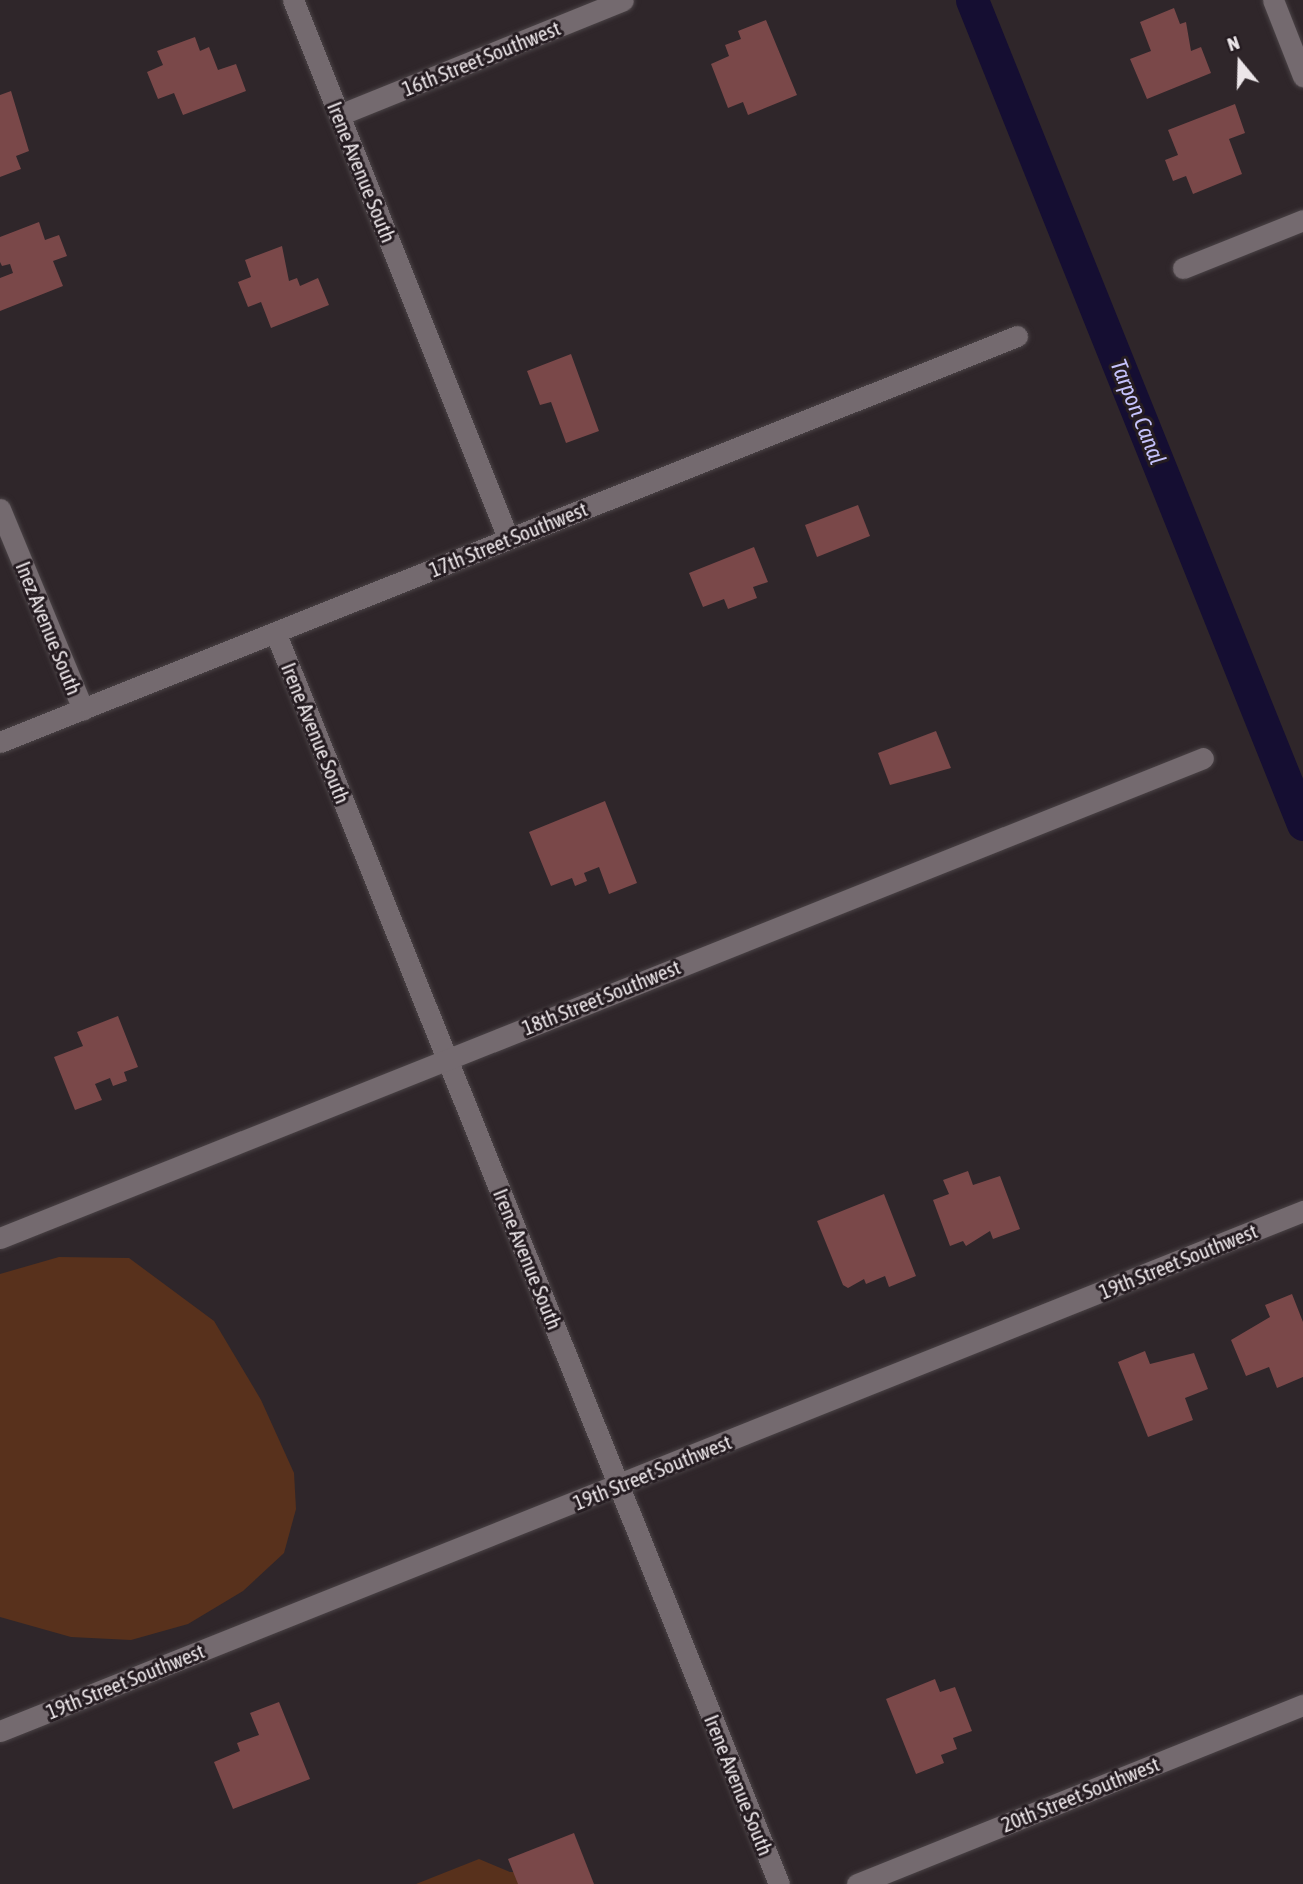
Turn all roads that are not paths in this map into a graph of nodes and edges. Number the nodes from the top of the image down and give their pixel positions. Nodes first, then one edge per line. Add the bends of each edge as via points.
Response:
1 (293, 0) edge
2 (623, 0) edge
3 (1273, 0) edge
4 (1303, 76) edge
5 (339, 115) junction
6 (1303, 220) edge
7 (1183, 268) dead end
8 (1017, 336) dead end
9 (0, 509) edge
10 (508, 538) junction
11 (276, 634) junction
12 (83, 709) junction
13 (0, 742) edge
14 (1203, 758) dead end
15 (447, 1058) junction
16 (1303, 1211) edge
17 (0, 1238) edge
18 (619, 1486) junction
19 (1303, 1704) edge
20 (0, 1731) edge
21 (779, 1884) edge
22 (857, 1884) edge

1 - 5 street, Irene Avenue South
2 - 5 street, 16th Street Southwest
3 - 4 street
5 - 10 street, Irene Avenue South
6 - 7 street
8 - 10 street, 17th Street Southwest
9 - 12 street, Inez Avenue South
10 - 11 street, 17th Street Southwest
11 - 12 street, 17th Street Southwest
11 - 15 street, Irene Avenue South
12 - 13 street, 17th Street Southwest
14 - 15 street, 18th Street Southwest
15 - 17 street, 18th Street Southwest
15 - 18 street, Irene Avenue South
16 - 18 street, 19th Street Southwest
18 - 20 street, 19th Street Southwest
18 - 21 street, Irene Avenue South
19 - 22 street, 20th Street Southwest

